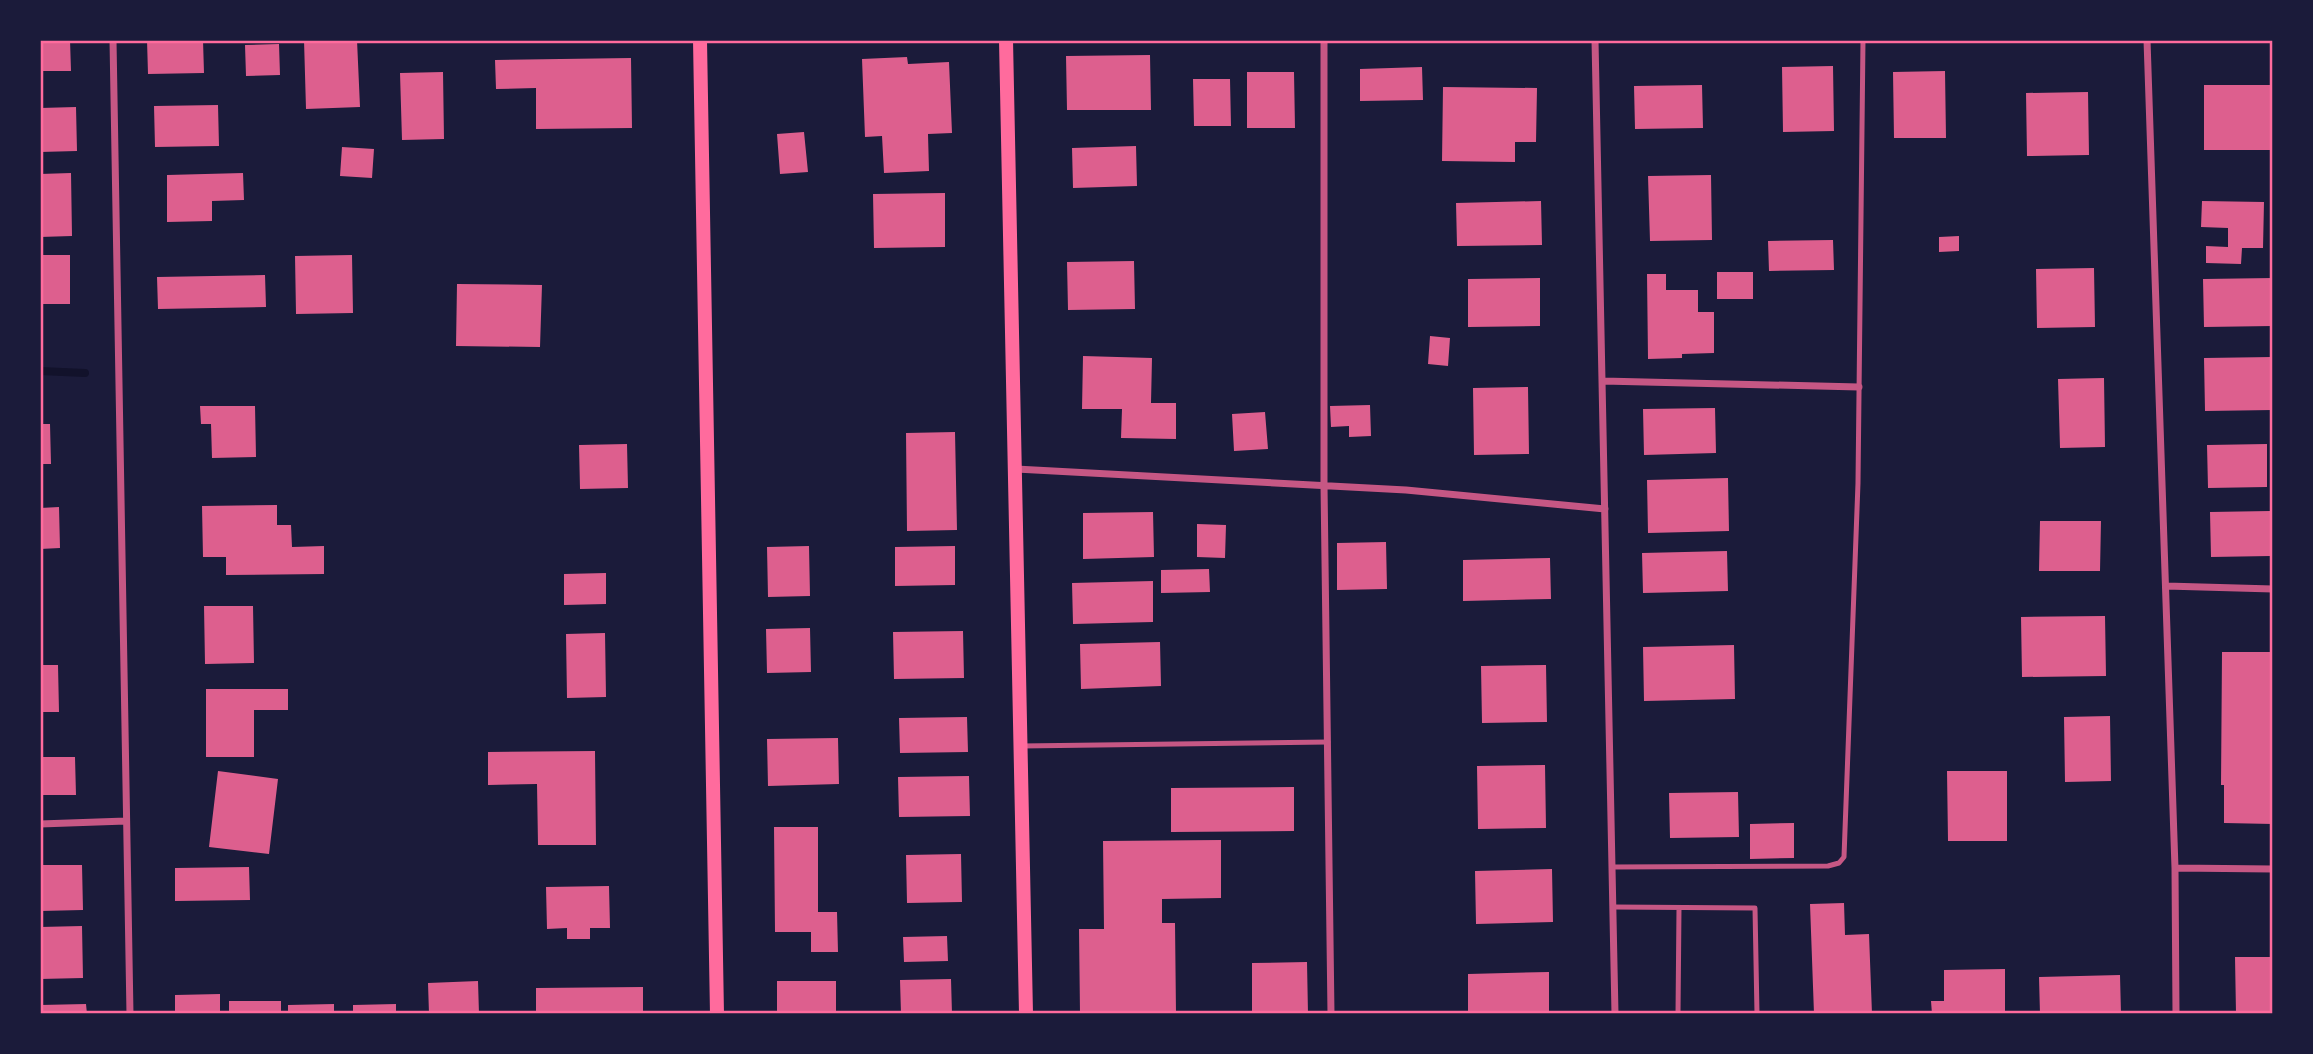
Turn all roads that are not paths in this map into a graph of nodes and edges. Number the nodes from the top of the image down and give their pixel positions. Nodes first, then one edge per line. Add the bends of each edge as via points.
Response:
1 (113, 40) edge
2 (699, 40) edge
3 (1006, 40) edge
4 (1324, 40) edge
5 (1595, 40) edge
6 (1863, 40) edge
7 (2147, 40) edge
8 (1603, 381) junction
9 (1859, 387) junction
10 (1015, 469) junction
11 (1324, 485) junction
12 (1605, 509) junction
13 (2166, 586) junction
14 (2273, 589) edge
15 (1328, 742) junction
16 (1021, 746) junction
17 (126, 821) junction
18 (40, 824) edge
19 (1612, 867) junction
20 (2175, 868) junction
21 (2273, 869) edge
22 (1614, 907) junction
23 (1679, 908) junction
24 (130, 1014) edge
25 (717, 1014) edge
26 (1026, 1014) edge
27 (1331, 1014) edge
28 (1615, 1014) edge
29 (1678, 1014) edge
30 (1757, 1014) edge
31 (2176, 1014) edge

1 - 17 street
2 - 25 main road
3 - 10 main road
4 - 11 street
5 - 8 street
6 - 9 lane
7 - 13 street
8 - 9 street
8 - 12 street
9 - 19 lane via 1844,857 1828,866
10 - 11 street
10 - 16 main road
11 - 12 street
11 - 15 street
12 - 19 street
13 - 14 street
13 - 20 street
15 - 16 lane
15 - 27 street
16 - 26 main road
17 - 18 street
17 - 24 street
19 - 22 street
20 - 21 street
20 - 31 street
22 - 23 lane
22 - 28 street
23 - 29 lane
23 - 30 lane via 1755,908

